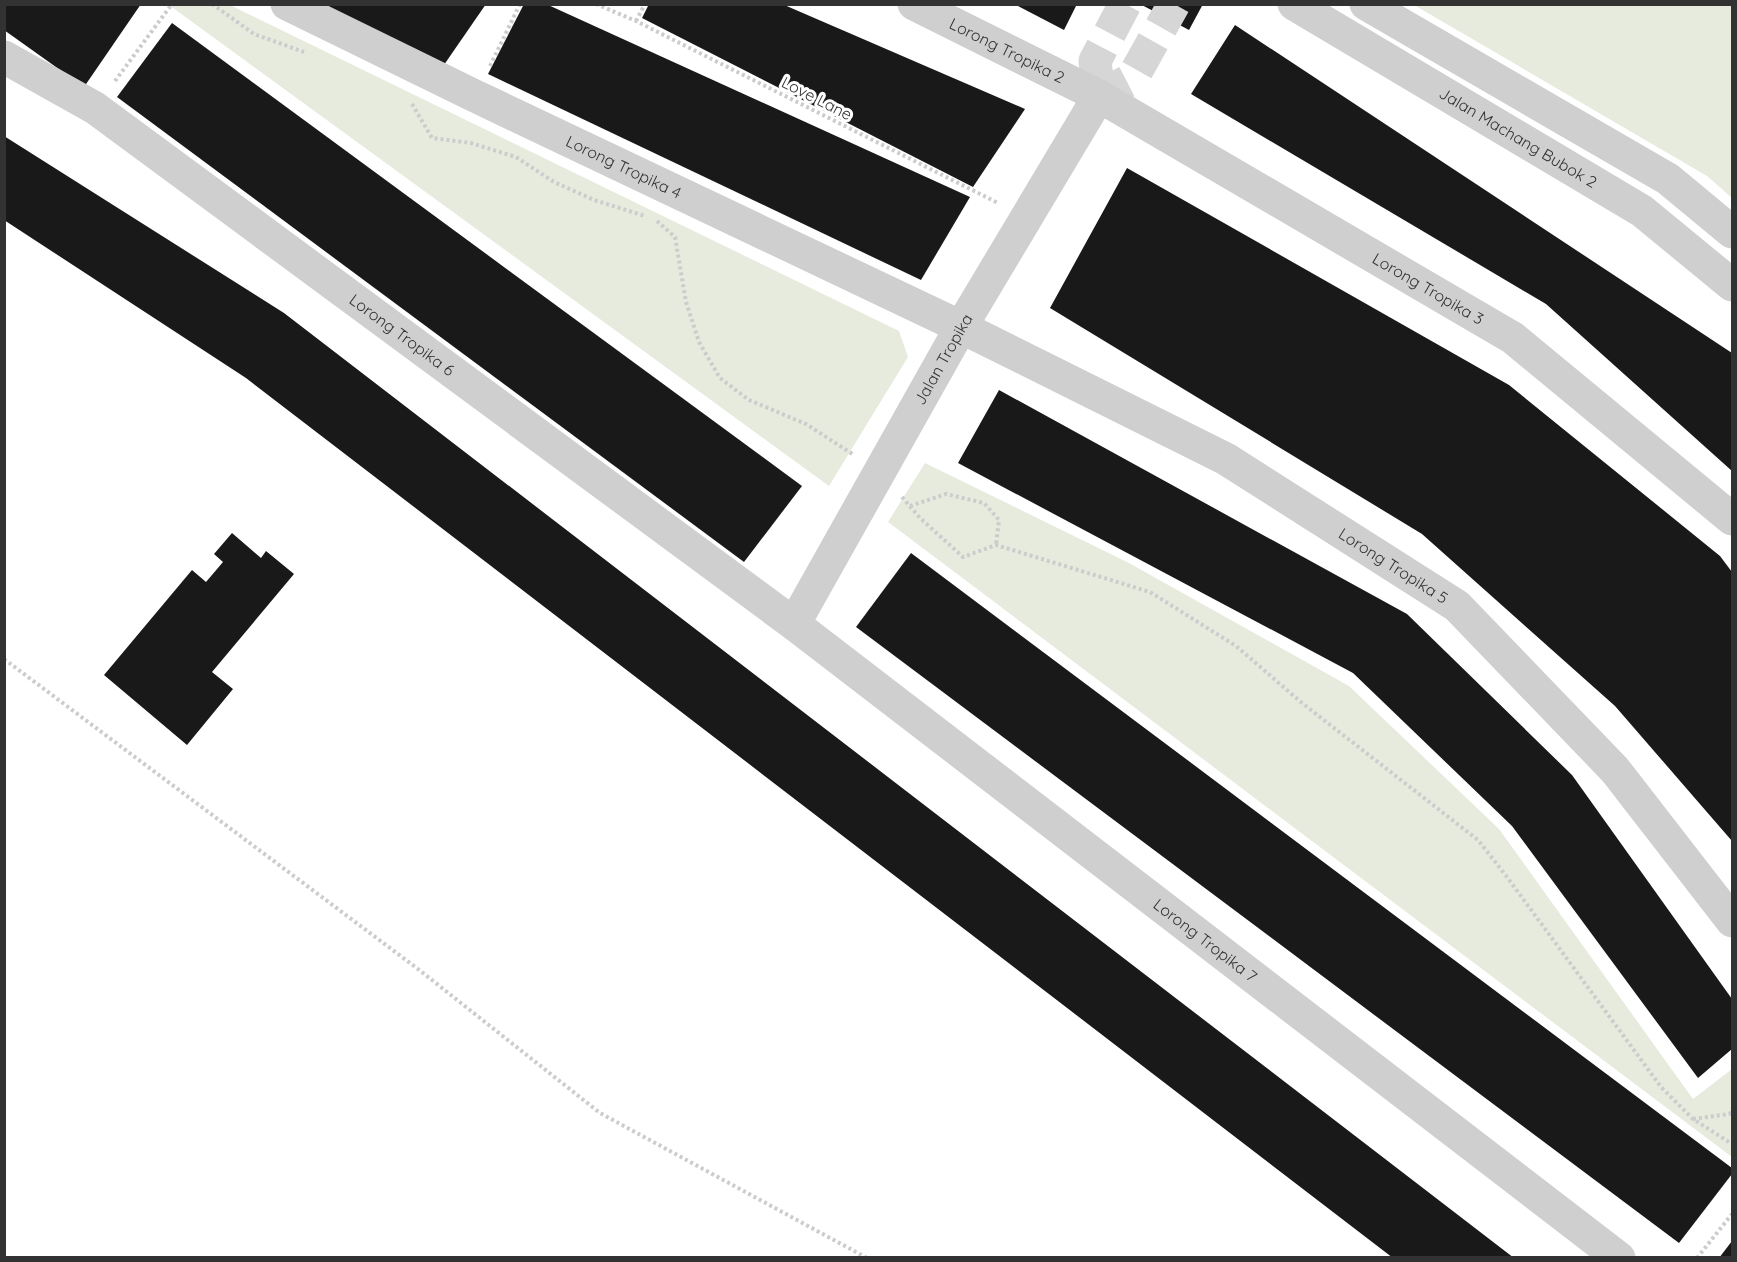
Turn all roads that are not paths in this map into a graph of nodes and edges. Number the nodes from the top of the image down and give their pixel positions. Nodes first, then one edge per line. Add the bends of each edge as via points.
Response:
1 (287, 4) edge
2 (914, 4) edge
3 (1293, 4) edge
4 (1366, 4) edge
5 (4, 57) edge
6 (1099, 96) junction
7 (1732, 232) edge
8 (1732, 285) edge
9 (961, 327) junction
10 (1732, 519) edge
11 (794, 624) junction
12 (1732, 921) edge
13 (1619, 1257) edge

1 - 9 street, Lorong Tropika 4
2 - 6 street, Lorong Tropika 2
3 - 8 street, Jalan Machang Bubok 2 via 1642,211
4 - 7 street via 1668,179
5 - 11 street, Lorong Tropika 6 via 95,108
6 - 9 street, Jalan Tropika
6 - 10 street, Lorong Tropika 3 via 1514,338
9 - 11 street, Jalan Tropika
9 - 12 street, Lorong Tropika 5 via 1226,459 1457,606 1615,770
11 - 13 street, Lorong Tropika 7

